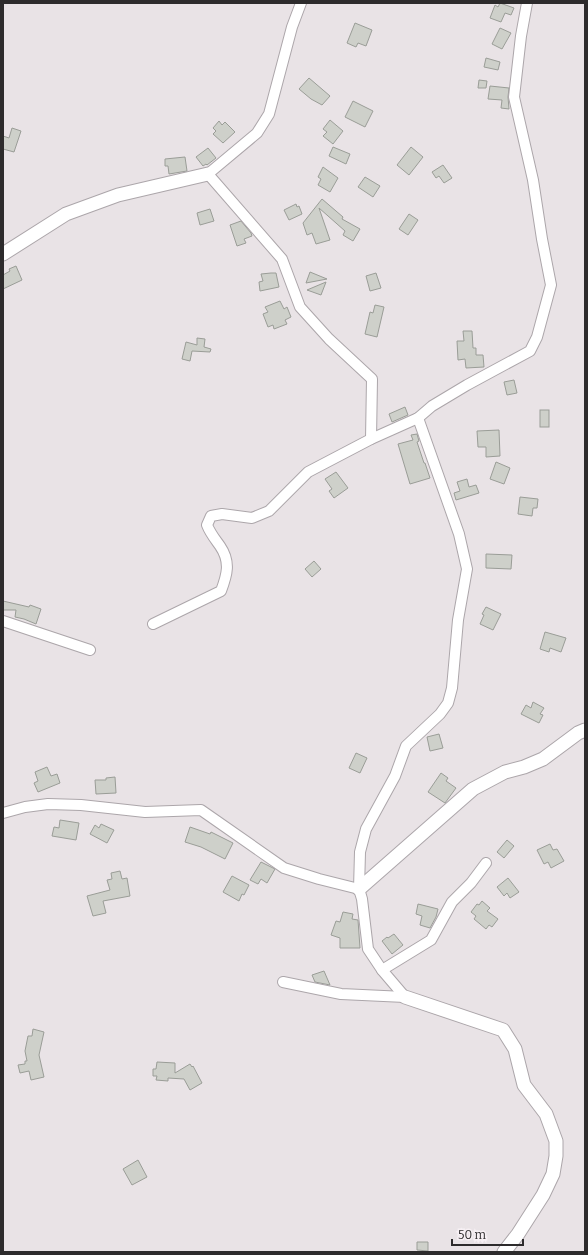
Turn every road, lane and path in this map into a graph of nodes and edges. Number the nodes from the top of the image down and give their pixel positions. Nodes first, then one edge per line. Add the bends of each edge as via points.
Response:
1 (301, 3) edge
2 (527, 3) edge
3 (208, 174) junction
4 (3, 254) edge
5 (418, 418) junction
6 (371, 439) junction
7 (3, 621) edge
8 (153, 624) dead end
9 (90, 650) dead end
10 (585, 730) edge
11 (3, 813) edge
12 (486, 863) dead end
13 (359, 889) junction
14 (382, 970) junction
15 (283, 982) dead end
16 (405, 997) junction
17 (504, 1252) edge

1 - 3 street via 269,114 257,133
2 - 5 street via 514,97 534,180 551,286 537,337 530,351 467,385 432,406
3 - 4 street via 118,195 66,214
3 - 6 street via 282,259 300,306 329,339 372,380
5 - 6 street
5 - 13 street via 459,534 467,569 448,703 406,746 394,776 366,829 360,852
6 - 8 street via 308,472 269,511 252,518 222,514 210,516 207,525 209,531 226,560 228,574 221,591
7 - 9 street
10 - 13 street via 578,732 543,759 505,772 473,790
11 - 13 street via 48,804 145,812 201,810 284,868
12 - 14 street via 471,884 452,902 431,940
13 - 14 street via 368,949
14 - 16 street
15 - 16 street via 340,994
16 - 17 street via 503,1030 515,1049 524,1085 546,1114 556,1141 553,1174 543,1195

